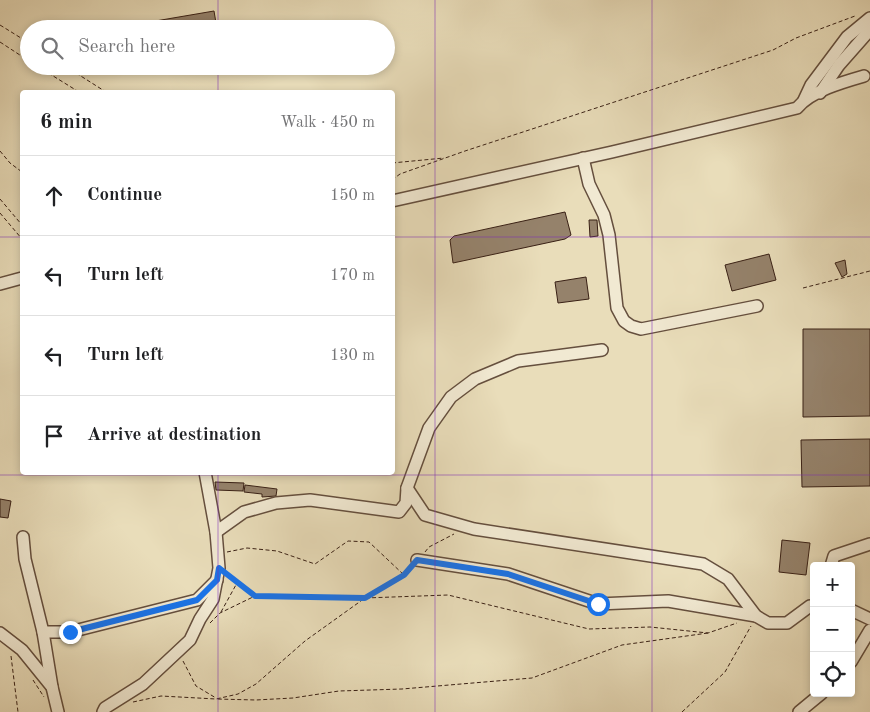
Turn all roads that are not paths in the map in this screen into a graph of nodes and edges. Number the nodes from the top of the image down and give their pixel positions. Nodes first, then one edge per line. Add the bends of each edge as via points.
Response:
1 (865, 16) edge
2 (870, 30) edge
3 (867, 77) edge
4 (820, 93) junction
5 (837, 93) dead end
6 (804, 100) junction
7 (583, 158) junction
8 (395, 200) edge
9 (20, 279) edge
10 (0, 284) edge
11 (757, 306) dead end
12 (602, 350) dead end
13 (206, 475) edge
14 (407, 488) junction
15 (216, 532) junction
16 (23, 537) dead end
17 (870, 544) edge
18 (417, 560) road end
19 (832, 562) edge
20 (218, 574) junction
21 (810, 606) edge
22 (855, 612) edge
23 (756, 616) junction
24 (870, 619) edge
25 (870, 630) edge
26 (43, 632) junction
27 (0, 633) edge
28 (855, 655) edge
29 (52, 687) junction
30 (817, 697) edge
31 (58, 712) edge
32 (103, 712) edge
33 (799, 712) edge

1 - 6 street via 811,85
2 - 4 street via 838,65
3 - 4 street via 843,82
3 - 5 street
4 - 6 street
6 - 7 street via 797,108
7 - 8 street
7 - 11 street via 608,228 618,308 624,321 641,329
9 - 10 street
12 - 14 street via 518,361 475,379 451,397 429,428
13 - 15 street
14 - 15 street via 406,503 399,512 310,500 276,503 244,512
14 - 23 street via 425,515 468,527 703,564 728,579
15 - 20 street
16 - 26 street via 25,559
17 - 19 street via 834,556
18 - 23 street via 508,574 598,604 668,601
20 - 26 street via 197,600 70,632
20 - 32 street via 213,599 190,640 143,684
21 - 23 street via 787,623 768,623
22 - 24 street
25 - 28 street
26 - 29 street
27 - 29 street via 22,650
29 - 31 street
30 - 33 street

